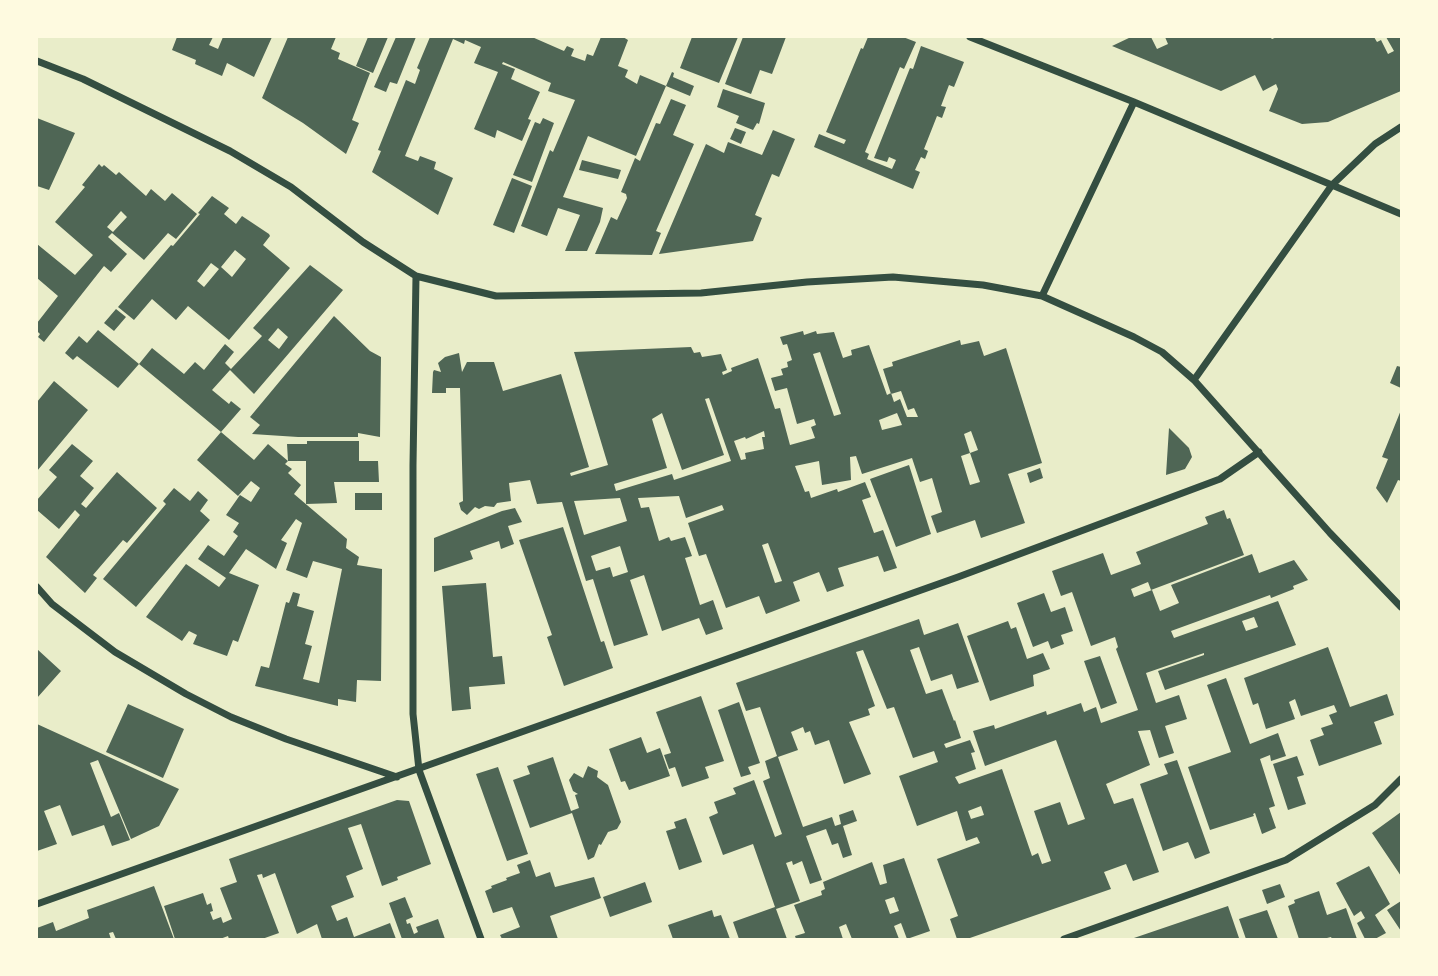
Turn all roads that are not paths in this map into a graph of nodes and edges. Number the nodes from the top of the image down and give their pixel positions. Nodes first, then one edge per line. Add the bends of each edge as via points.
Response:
1 (970, 37) edge
2 (37, 61) edge
3 (1134, 102) junction
4 (1401, 127) edge
5 (1332, 185) junction
6 (1401, 215) edge
7 (416, 276) junction
8 (1042, 296) junction
9 (1194, 380) junction
10 (1258, 452) junction
11 (37, 587) edge
12 (1401, 607) edge
13 (419, 770) junction
14 (399, 777) junction
15 (1401, 779) edge
16 (37, 904) edge
17 (481, 939) edge
18 (1064, 939) edge

1 - 3 street
2 - 7 street via 230,151 291,187
3 - 5 street
3 - 8 street
4 - 5 street via 1375,144
5 - 6 street
5 - 9 street
7 - 8 street via 496,296 701,293 893,277 984,285
7 - 13 street via 413,715
8 - 9 street via 1162,352
9 - 10 street
10 - 12 street
10 - 13 street via 1220,479
11 - 14 street via 115,652 186,694 286,739
13 - 14 street
13 - 17 street
14 - 16 street
15 - 18 street via 1375,805 1286,860

